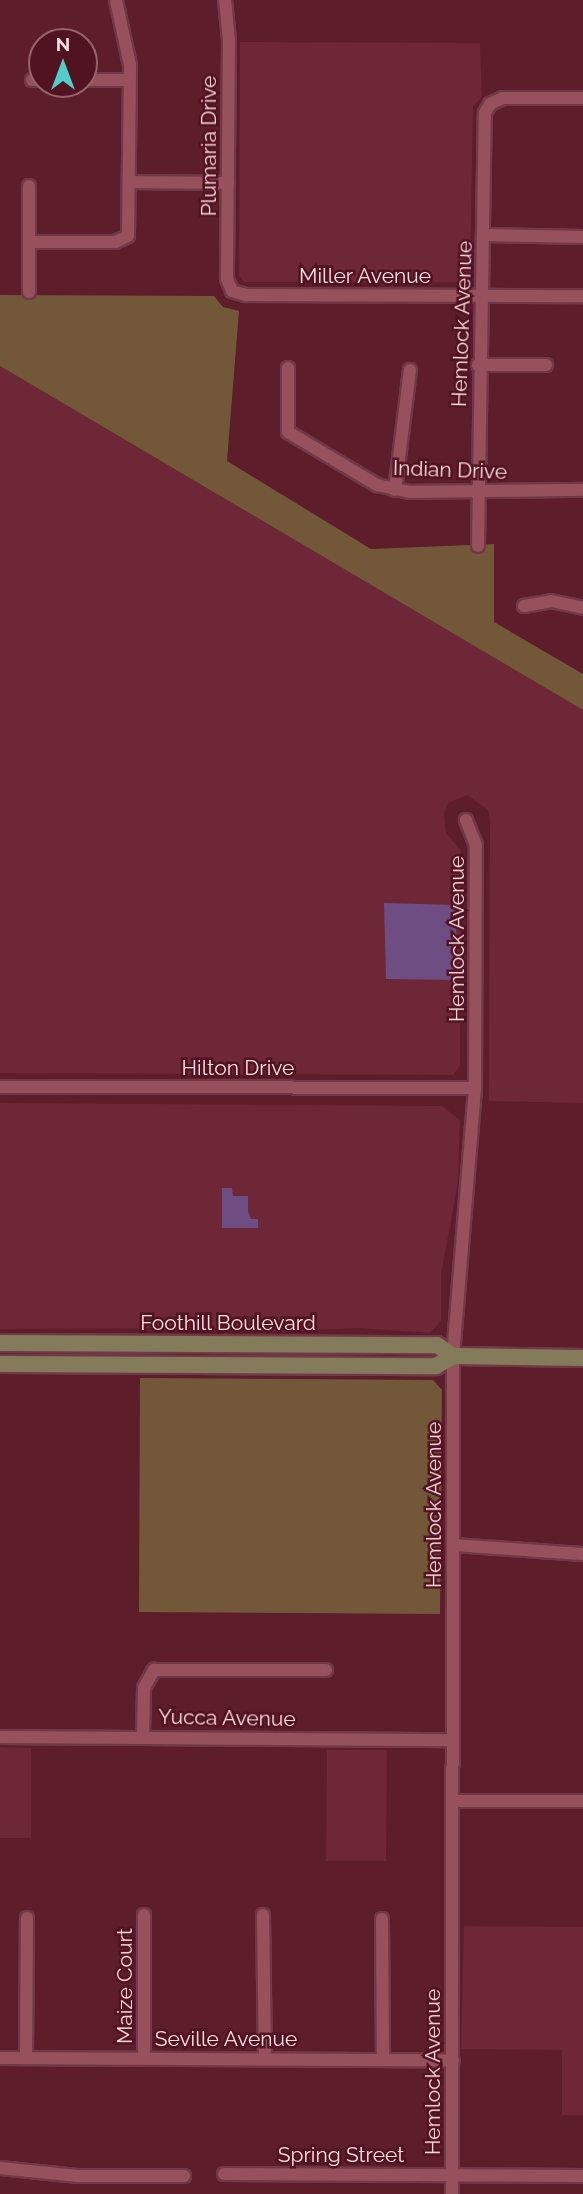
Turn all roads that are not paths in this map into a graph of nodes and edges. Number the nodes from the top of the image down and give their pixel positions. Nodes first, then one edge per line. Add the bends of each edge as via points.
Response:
1 (116, 0) edge
2 (225, 0) edge
3 (98, 80) edge
4 (130, 80) junction
5 (583, 98) edge
6 (130, 182) junction
7 (228, 183) junction
8 (29, 186) dead end
9 (485, 235) junction
10 (583, 237) edge
11 (29, 242) junction
12 (232, 291) joint
13 (29, 292) dead end
14 (483, 296) junction
15 (583, 296) edge
16 (478, 365) junction
17 (546, 365) dead end
18 (288, 368) dead end
19 (410, 370) dead end
20 (395, 490) junction
21 (583, 490) edge
22 (478, 491) junction
23 (478, 546) dead end
24 (524, 606) dead end
25 (583, 608) edge
26 (466, 820) dead end
27 (0, 1087) edge
28 (475, 1088) junction
29 (0, 1343) edge
30 (453, 1356) junction
31 (583, 1357) edge
32 (0, 1364) edge
33 (453, 1545) junction
34 (583, 1554) edge
35 (327, 1670) dead end
36 (0, 1737) edge
37 (143, 1737) junction
38 (453, 1740) junction
39 (453, 1801) junction
40 (583, 1801) edge
41 (144, 1915) dead end
42 (263, 1915) dead end
43 (27, 1918) dead end
44 (382, 1919) dead end
45 (0, 2058) edge
46 (26, 2058) junction
47 (144, 2058) junction
48 (265, 2059) junction
49 (383, 2059) junction
50 (453, 2060) junction
51 (0, 2168) edge
52 (224, 2174) dead end
53 (452, 2175) junction
54 (184, 2176) dead end
55 (583, 2176) edge
56 (452, 2194) edge

1 - 4 street
2 - 7 street, Plumaria Drive
3 - 4 street
4 - 6 street
5 - 9 street, Hemlock Avenue via 503,98 490,104 485,113
6 - 7 street
6 - 11 street via 126,239
7 - 12 street, Plumaria Drive via 227,279
8 - 11 street
9 - 10 street
9 - 14 street, Hemlock Avenue
11 - 13 street
12 - 14 street, Miller Avenue via 246,295
14 - 15 street, Miller Avenue
14 - 16 street, Hemlock Avenue
16 - 17 street
16 - 22 street, Hemlock Avenue
18 - 20 street, Indian Drive via 288,432 362,478
19 - 20 street
20 - 22 street, Indian Drive
21 - 22 street, Indian Drive
22 - 23 street, Hemlock Avenue
24 - 25 street via 551,601
26 - 28 street, Hemlock Avenue via 477,845
27 - 28 street, Hilton Drive
28 - 30 street, Hemlock Avenue
29 - 30 main road, Foothill Boulevard via 437,1345
30 - 31 main road, Foothill Boulevard
30 - 32 main road, Foothill Boulevard via 436,1366
30 - 33 street, Hemlock Avenue
33 - 34 street
33 - 38 street, Hemlock Avenue
35 - 37 street via 154,1670 144,1688
36 - 37 street, Yucca Avenue
37 - 38 street, Yucca Avenue
38 - 39 street, Hemlock Avenue
39 - 40 street
39 - 50 street, Hemlock Avenue
41 - 47 street, Maize Court
42 - 48 street
43 - 46 street
44 - 49 street
45 - 46 street, Seville Avenue
46 - 47 street, Seville Avenue
47 - 48 street, Seville Avenue
48 - 49 street, Seville Avenue
49 - 50 street, Seville Avenue
50 - 53 street, Hemlock Avenue
51 - 54 street via 78,2176
52 - 53 street, Spring Street
53 - 55 street, Spring Street
53 - 56 street, Hemlock Avenue

